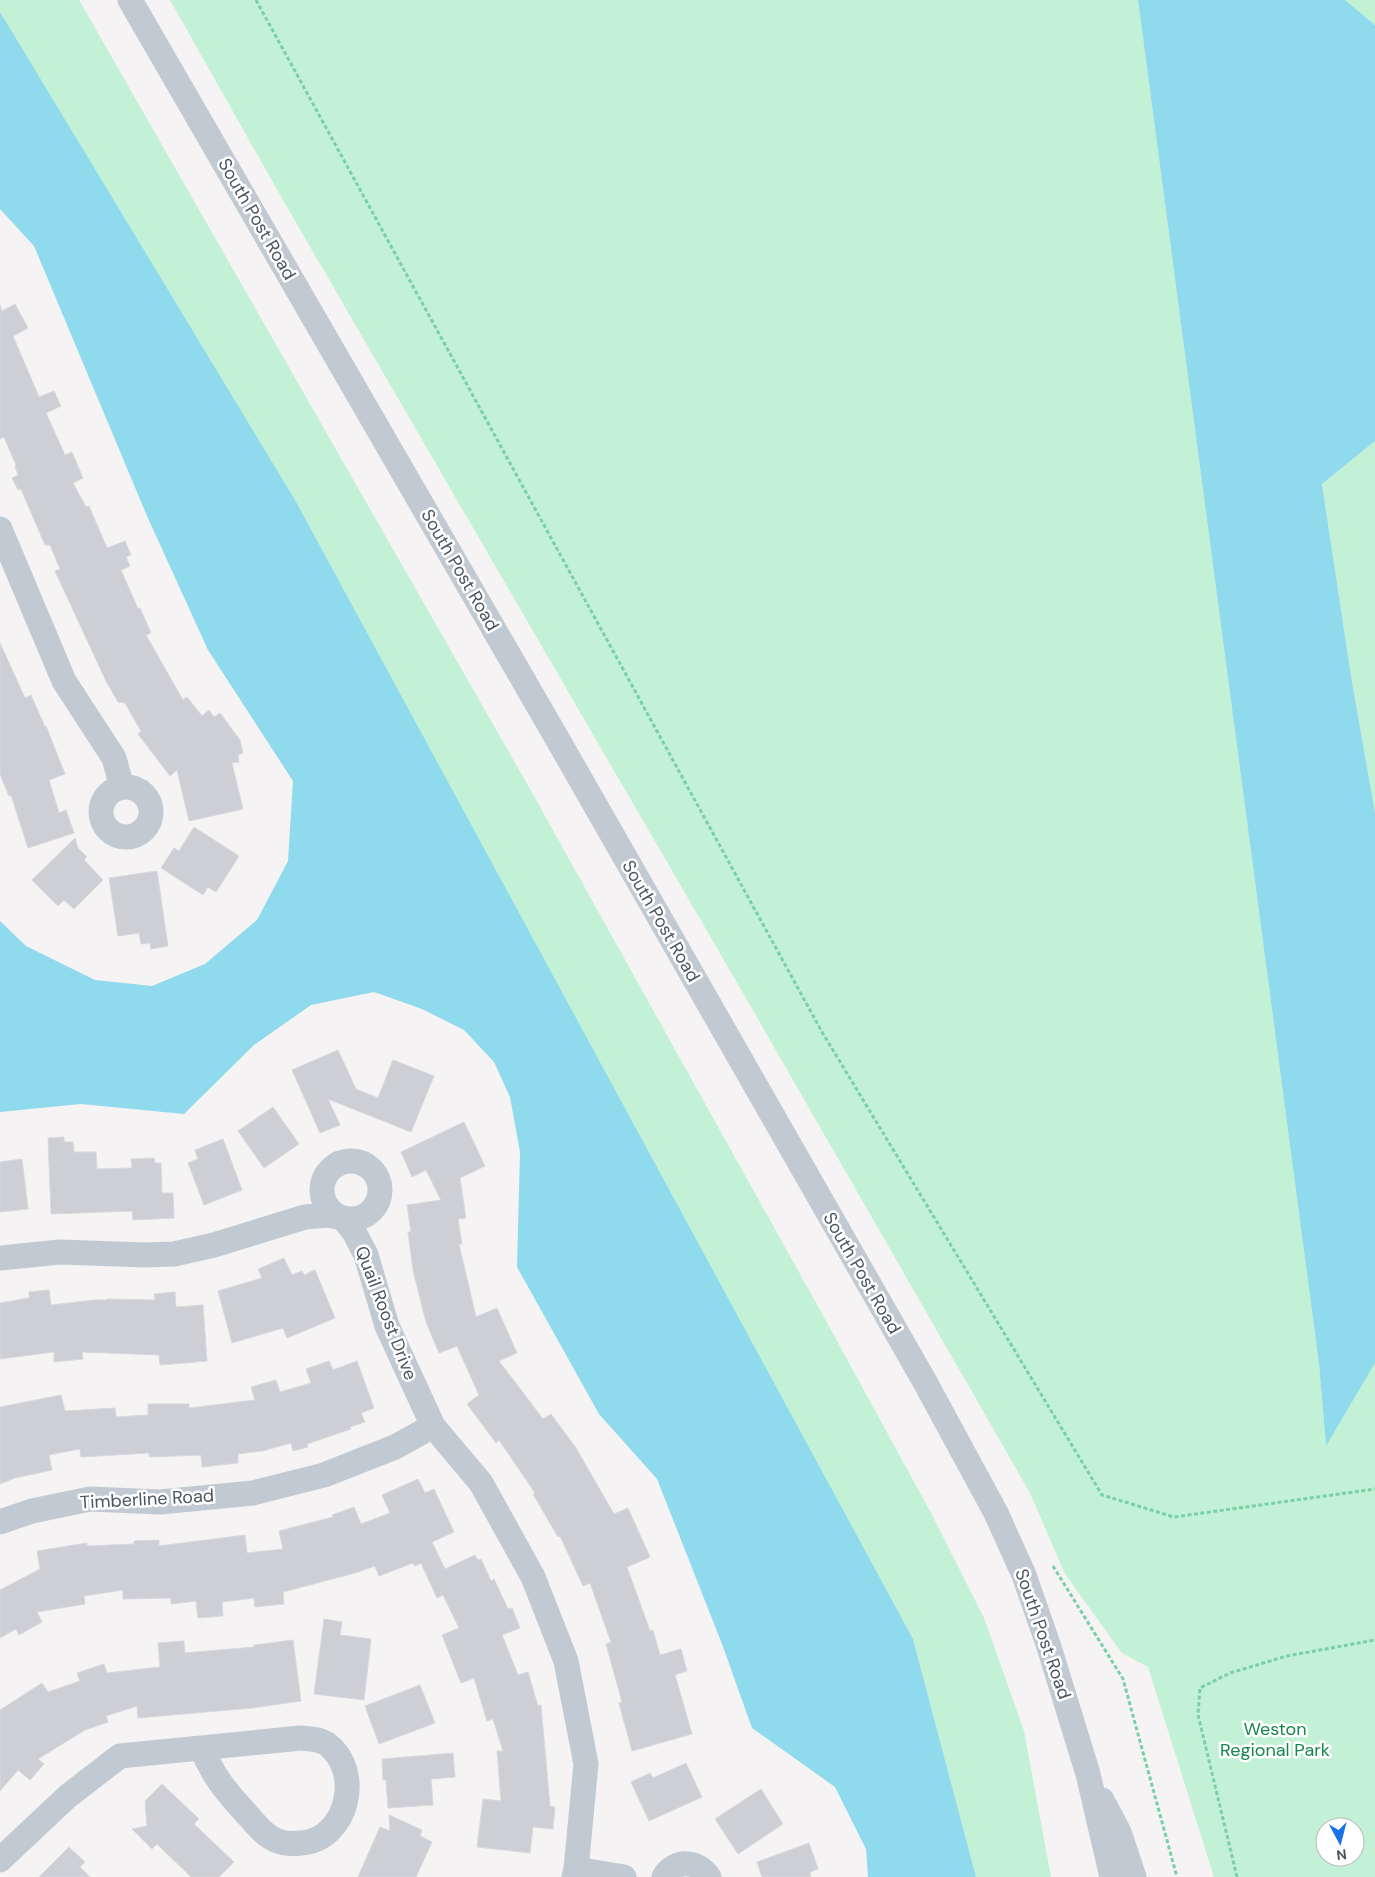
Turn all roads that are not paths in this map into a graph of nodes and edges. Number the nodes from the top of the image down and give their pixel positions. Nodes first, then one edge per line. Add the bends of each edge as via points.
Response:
1 (130, 0) edge
2 (2, 536) edge
3 (122, 787) dead end
4 (0, 1258) edge
5 (433, 1426) junction
6 (0, 1522) edge
7 (202, 1749) junction
8 (1088, 1774) junction
9 (0, 1860) edge
10 (575, 1873) edge
11 (624, 1877) edge
12 (664, 1877) edge
13 (709, 1877) edge
14 (1112, 1877) edge
15 (1134, 1877) edge

1 - 8 street, South Post Road via 563,748 996,1512 1024,1575
2 - 3 street via 64,681 114,758
4 - 5 street, Quail Roost Drive via 60,1252 174,1254 305,1217 328,1215 343,1218 366,1256 387,1326
5 - 6 street, Timberline Road via 395,1447 324,1475 253,1493 160,1502 90,1499 32,1511
5 - 10 street, Quail Roost Drive via 480,1483 533,1577 566,1661 586,1764
7 - 7 street via 315,1739 326,1744 338,1756 345,1772 344,1808 336,1824 317,1840 290,1844 278,1841 259,1828 220,1785
7 - 9 street via 120,1756 68,1796
8 - 14 street, South Post Road
8 - 15 street via 1119,1832
10 - 11 street, Quail Roost Drive
12 - 13 street via 673,1868 692,1864

